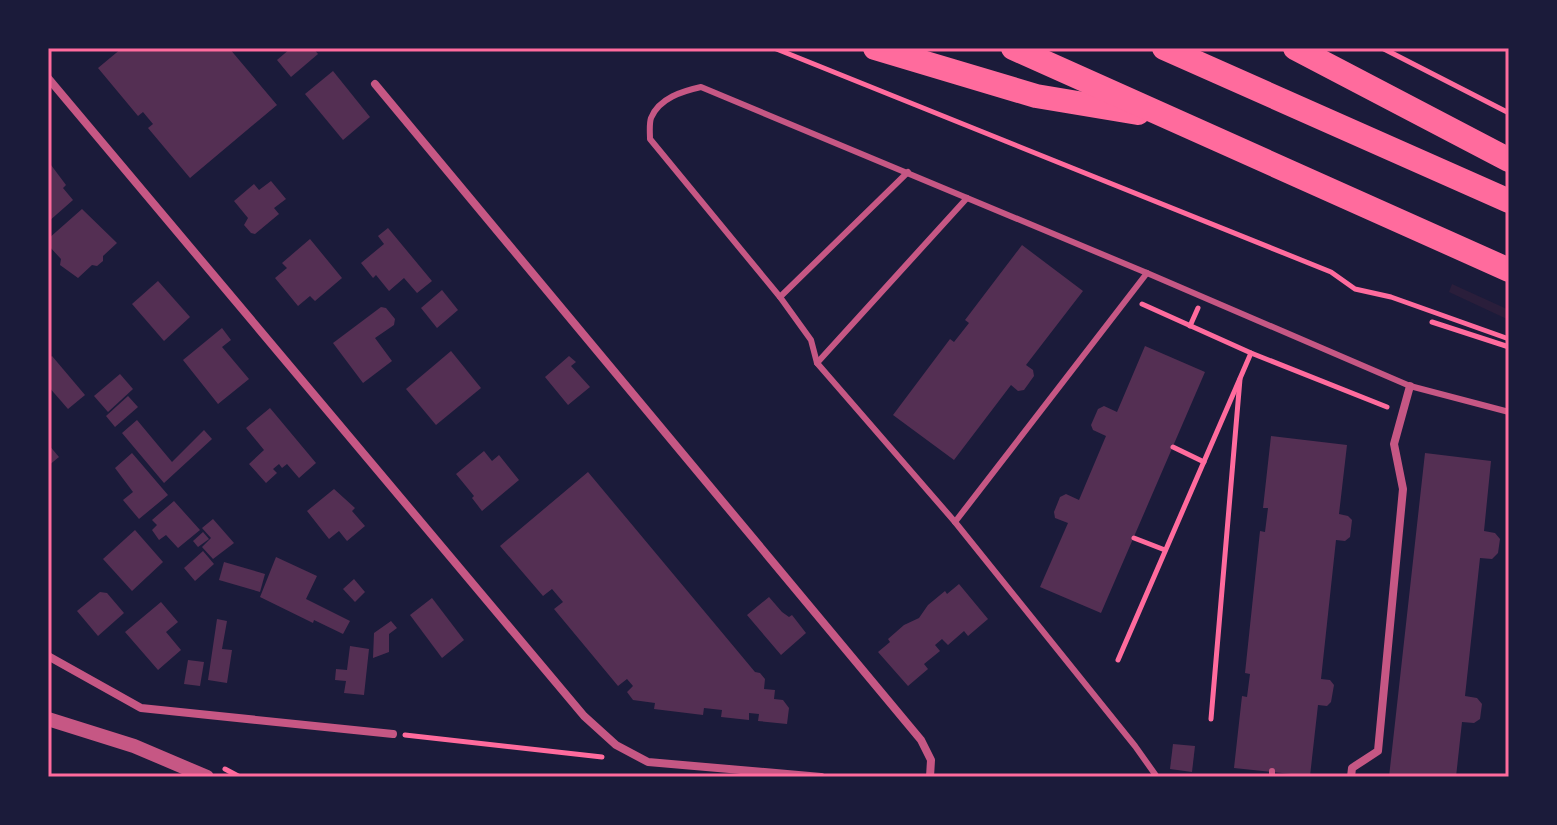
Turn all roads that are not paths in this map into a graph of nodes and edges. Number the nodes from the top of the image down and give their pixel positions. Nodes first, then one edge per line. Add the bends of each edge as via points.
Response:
1 (875, 48) edge
2 (1013, 48) edge
3 (1164, 48) edge
4 (1295, 48) edge
5 (48, 78) edge
6 (375, 84) dead end
7 (1172, 119) junction
8 (1509, 160) edge
9 (908, 172) junction
10 (967, 198) junction
11 (1509, 201) edge
12 (1509, 270) edge
13 (1147, 273) junction
14 (780, 297) junction
15 (817, 363) junction
16 (1410, 386) junction
17 (1509, 412) edge
18 (955, 522) junction
19 (48, 656) edge
20 (48, 719) edge
21 (393, 734) road end
22 (207, 777) edge
23 (821, 777) edge
24 (930, 777) edge
25 (1157, 777) edge
26 (1351, 777) edge

1 - 7 highway via 1036,96
2 - 7 highway
3 - 11 highway
4 - 8 highway
5 - 23 street via 584,716 616,745 648,762
6 - 24 street via 921,740 931,760
7 - 12 highway
9 - 10 lane
9 - 14 lane
9 - 14 lane via 701,87 663,103 651,118 650,139
10 - 13 lane
10 - 15 lane
13 - 16 lane
13 - 18 lane
14 - 15 lane via 811,340
15 - 18 lane
16 - 17 lane
16 - 26 street via 1394,444 1403,489 1378,751 1352,768
18 - 25 lane
19 - 21 street via 141,708
20 - 22 street via 134,746

